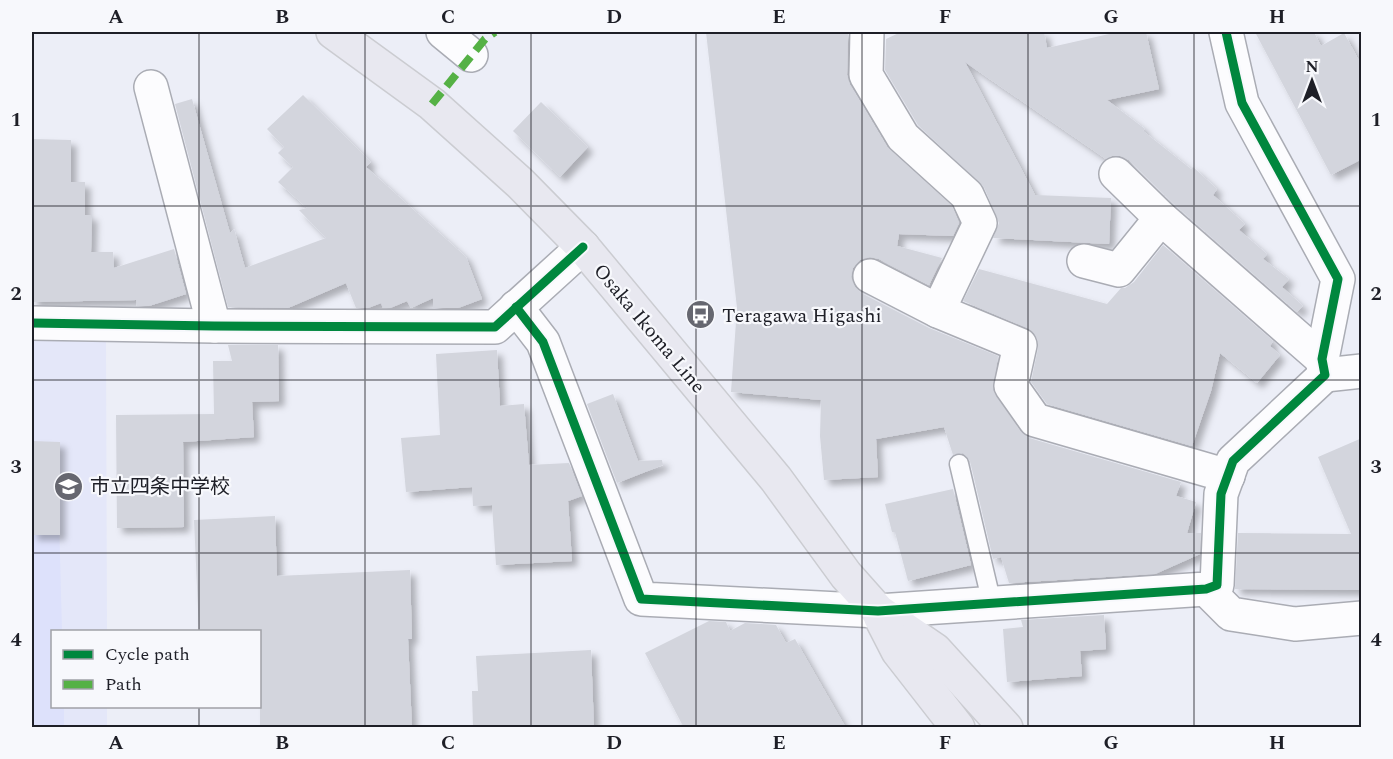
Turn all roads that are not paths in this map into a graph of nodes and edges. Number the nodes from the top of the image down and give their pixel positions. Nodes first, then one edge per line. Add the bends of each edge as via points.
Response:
1 (333, 32) edge
2 (443, 32) edge
3 (867, 32) edge
4 (1226, 32) edge
5 (471, 55) dead end
6 (151, 87) dead end
7 (1116, 174) dead end
8 (1161, 218) junction
9 (583, 247) junction
10 (1084, 261) dead end
11 (870, 276) dead end
12 (516, 306) junction
13 (938, 311) junction
14 (32, 323) edge
15 (214, 326) junction
16 (1324, 367) junction
17 (1362, 370) edge
18 (959, 464) dead end
19 (1228, 476) junction
20 (1206, 589) junction
21 (992, 604) junction
22 (878, 611) junction
23 (1362, 618) edge
24 (958, 728) edge
25 (1006, 728) edge

1 - 9 main road, Osaka Ikoma Line via 432,104 520,183
2 - 5 street
3 - 13 street via 866,75 903,137 967,195 980,223
4 - 16 street via 1242,103 1338,279
6 - 15 street
7 - 8 street
8 - 10 street via 1119,270
8 - 16 street
9 - 12 street
9 - 22 main road, Osaka Ikoma Line via 776,479 846,575
11 - 13 street
12 - 15 street via 495,327
12 - 22 street via 543,342 641,599
13 - 19 street via 1020,345 1011,386 1035,420
14 - 15 street
16 - 17 street
16 - 19 street via 1233,461
18 - 21 lane
19 - 20 street via 1221,494 1217,585
20 - 21 street
20 - 23 street via 1231,614 1295,624
21 - 22 street
22 - 24 main road, Osaka Ikoma Line via 898,651
22 - 25 main road, Osaka Ikoma Line via 935,650

